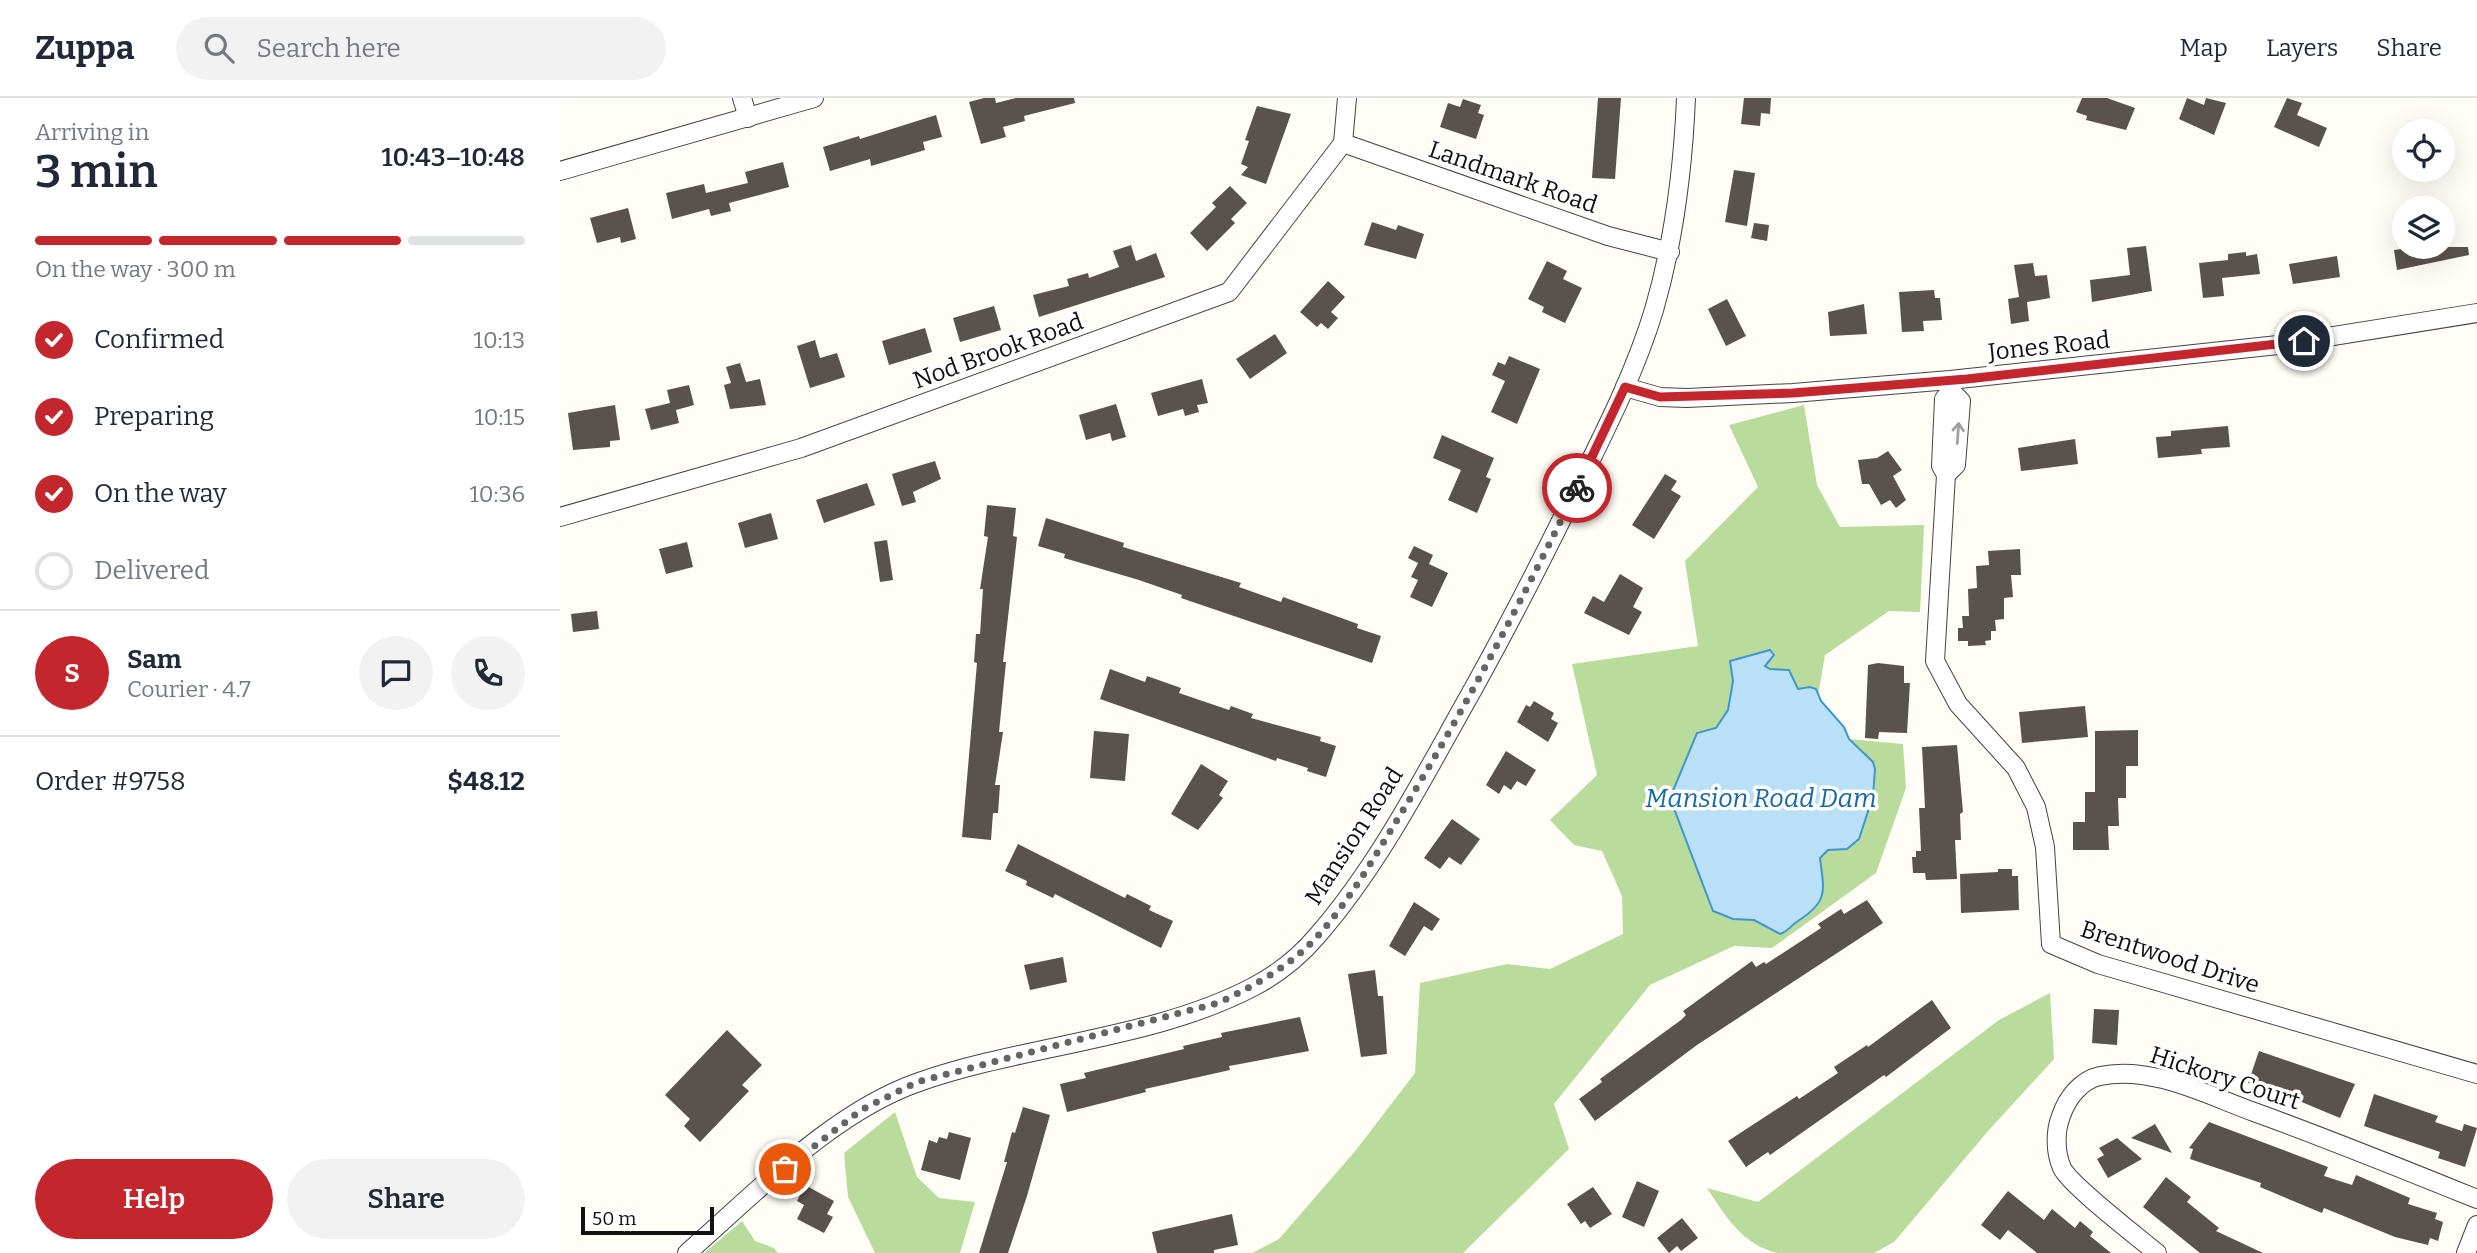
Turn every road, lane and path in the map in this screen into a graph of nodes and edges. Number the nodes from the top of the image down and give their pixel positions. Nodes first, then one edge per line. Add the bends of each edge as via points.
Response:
1 (742, 98) edge
2 (814, 98) edge
3 (1347, 98) edge
4 (1686, 98) edge
5 (748, 118) junction
6 (1343, 143) junction
7 (560, 171) edge
8 (1670, 252) junction
9 (2477, 313) edge
10 (1951, 386) junction
11 (1625, 387) junction
12 (560, 517) edge
13 (2477, 1074) edge
14 (2477, 1199) edge
15 (2477, 1225) edge
16 (687, 1253) edge
17 (2157, 1253) edge
18 (2466, 1253) edge

1 - 5 street
2 - 5 street
3 - 6 street
4 - 8 street, Mansion Road
5 - 7 street
6 - 8 street, Landmark Road via 1608,236
6 - 12 street, Nod Brook Road via 1229,292 801,448
8 - 11 street, Mansion Road
9 - 10 street, Jones Road via 2278,345
10 - 11 street, Jones Road via 1699,398 1660,397
10 - 13 street, Brentwood Drive via 1961,401 1956,465 1946,475 1935,661 1958,704 2017,768 2036,807 2045,847 2051,944 2098,964
11 - 16 street, Mansion Road via 1522,599 1441,746 1346,900 1314,939 1274,974 1218,1003 957,1070 886,1095 831,1131
14 - 17 street, Hickory Court via 2184,1086 2140,1074 2098,1076 2081,1085 2060,1118 2056,1147 2062,1169
15 - 18 street

